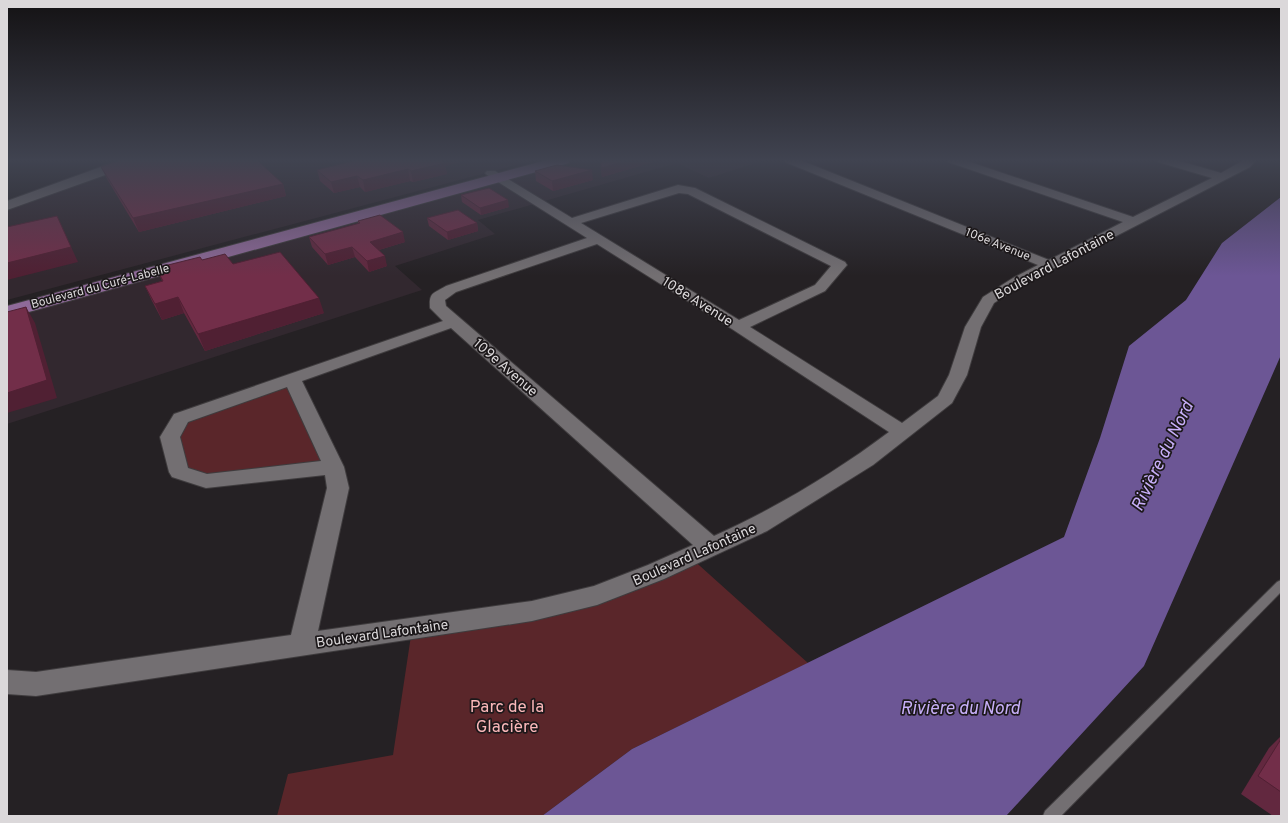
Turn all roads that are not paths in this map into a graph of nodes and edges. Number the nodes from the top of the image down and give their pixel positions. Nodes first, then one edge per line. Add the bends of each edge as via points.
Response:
1 (28, 198) edge
2 (410, 198) edge
3 (532, 198) edge
4 (645, 198) edge
5 (706, 198) edge
6 (884, 198) edge
7 (1065, 198) edge
8 (1181, 198) edge
9 (7, 206) edge
10 (571, 222) junction
11 (1135, 222) junction
12 (271, 235) junction
13 (599, 239) junction
14 (1050, 265) junction
15 (7, 301) edge
16 (7, 312) edge
17 (454, 322) junction
18 (738, 326) junction
19 (292, 379) junction
20 (902, 432) junction
21 (334, 467) junction
22 (711, 547) junction
23 (1281, 585) edge
24 (302, 645) junction
25 (7, 682) edge
26 (1050, 816) edge

1 - 9 street
2 - 12 main road, Boulevard du Curé-Labelle
3 - 10 street, 108e Avenue
4 - 10 street
5 - 18 street via 840,265 820,288
6 - 14 street, 106e Avenue
7 - 11 street
8 - 11 street, Boulevard Lafontaine
10 - 13 street, 108e Avenue
11 - 14 street, Boulevard Lafontaine
12 - 15 main road, Boulevard du Curé-Labelle
12 - 16 main road, Boulevard du Curé-Labelle
13 - 17 street, 109e Avenue via 451,288 436,298 438,308
13 - 18 street, 108e Avenue
14 - 20 street, Boulevard Lafontaine via 988,300 973,327 958,374 945,399
17 - 19 street
17 - 22 street, 109e Avenue
18 - 20 street, 108e Avenue
19 - 21 street
19 - 21 street via 181,418 170,437 179,472 206,481
20 - 22 street, Boulevard Lafontaine via 866,460 759,526
21 - 24 street via 338,488
22 - 24 street, Boulevard Lafontaine via 597,595 532,611
23 - 26 lane
24 - 25 street, Boulevard Lafontaine via 36,684

